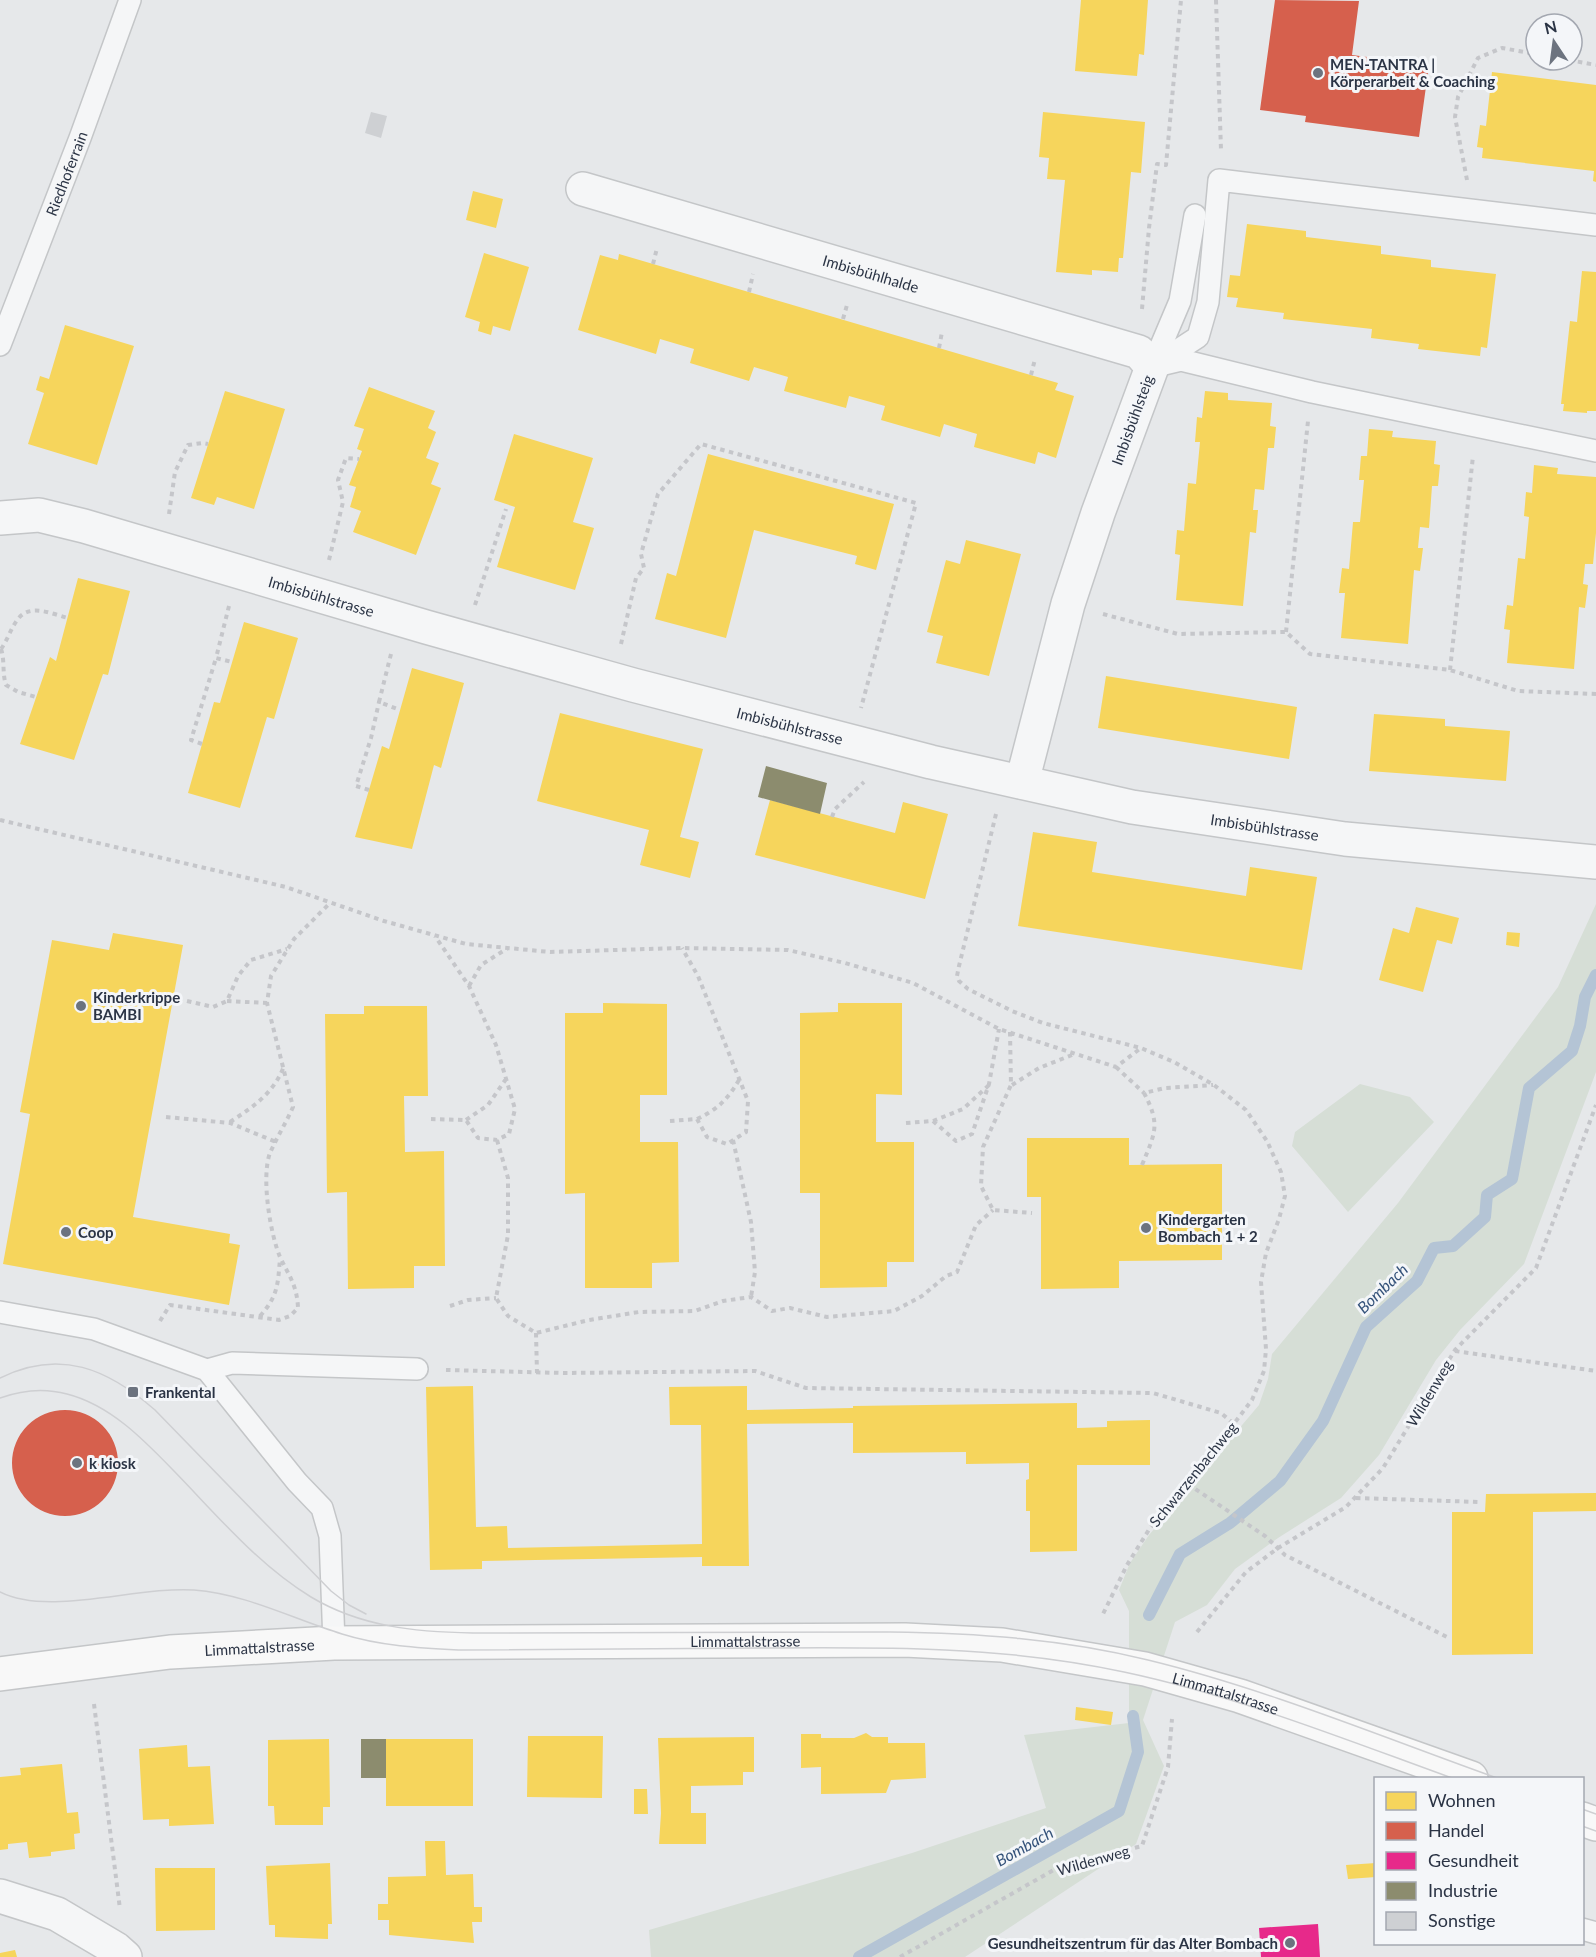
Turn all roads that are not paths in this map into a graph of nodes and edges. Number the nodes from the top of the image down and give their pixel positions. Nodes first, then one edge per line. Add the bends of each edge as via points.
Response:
1 (130, 0) edge
2 (583, 189) dead end
3 (1195, 215) dead end
4 (1596, 225) edge
5 (0, 345) edge
6 (1145, 359) junction
7 (1596, 451) edge
8 (0, 518) edge
9 (1013, 780) junction
10 (1596, 862) edge
11 (0, 1312) edge
12 (417, 1369) road end
13 (207, 1370) junction
14 (334, 1643) junction
15 (0, 1674) edge
16 (1466, 1777) edge
17 (0, 1896) edge
18 (121, 1953) edge

1 - 5 lane, Riedhoferrain
2 - 6 street, Imbisbühlhalde
3 - 6 lane via 1180,301
4 - 6 lane, Imbisbühlsteig via 1219,180 1208,302 1198,337
6 - 7 lane via 1181,360 1312,392
6 - 9 street, Imbisbühlsteig
8 - 9 street, Imbisbühlstrasse via 39,515 84,526 622,682
9 - 10 street, Imbisbühlstrasse via 1132,807 1345,839
11 - 13 lane via 94,1329
12 - 13 lane via 232,1363
13 - 14 lane via 322,1508 330,1536
14 - 15 main road, Limmattalstrasse via 171,1652
14 - 16 main road, Limmattalstrasse via 905,1640 1002,1645 1145,1668 1317,1722
17 - 18 street via 57,1914

